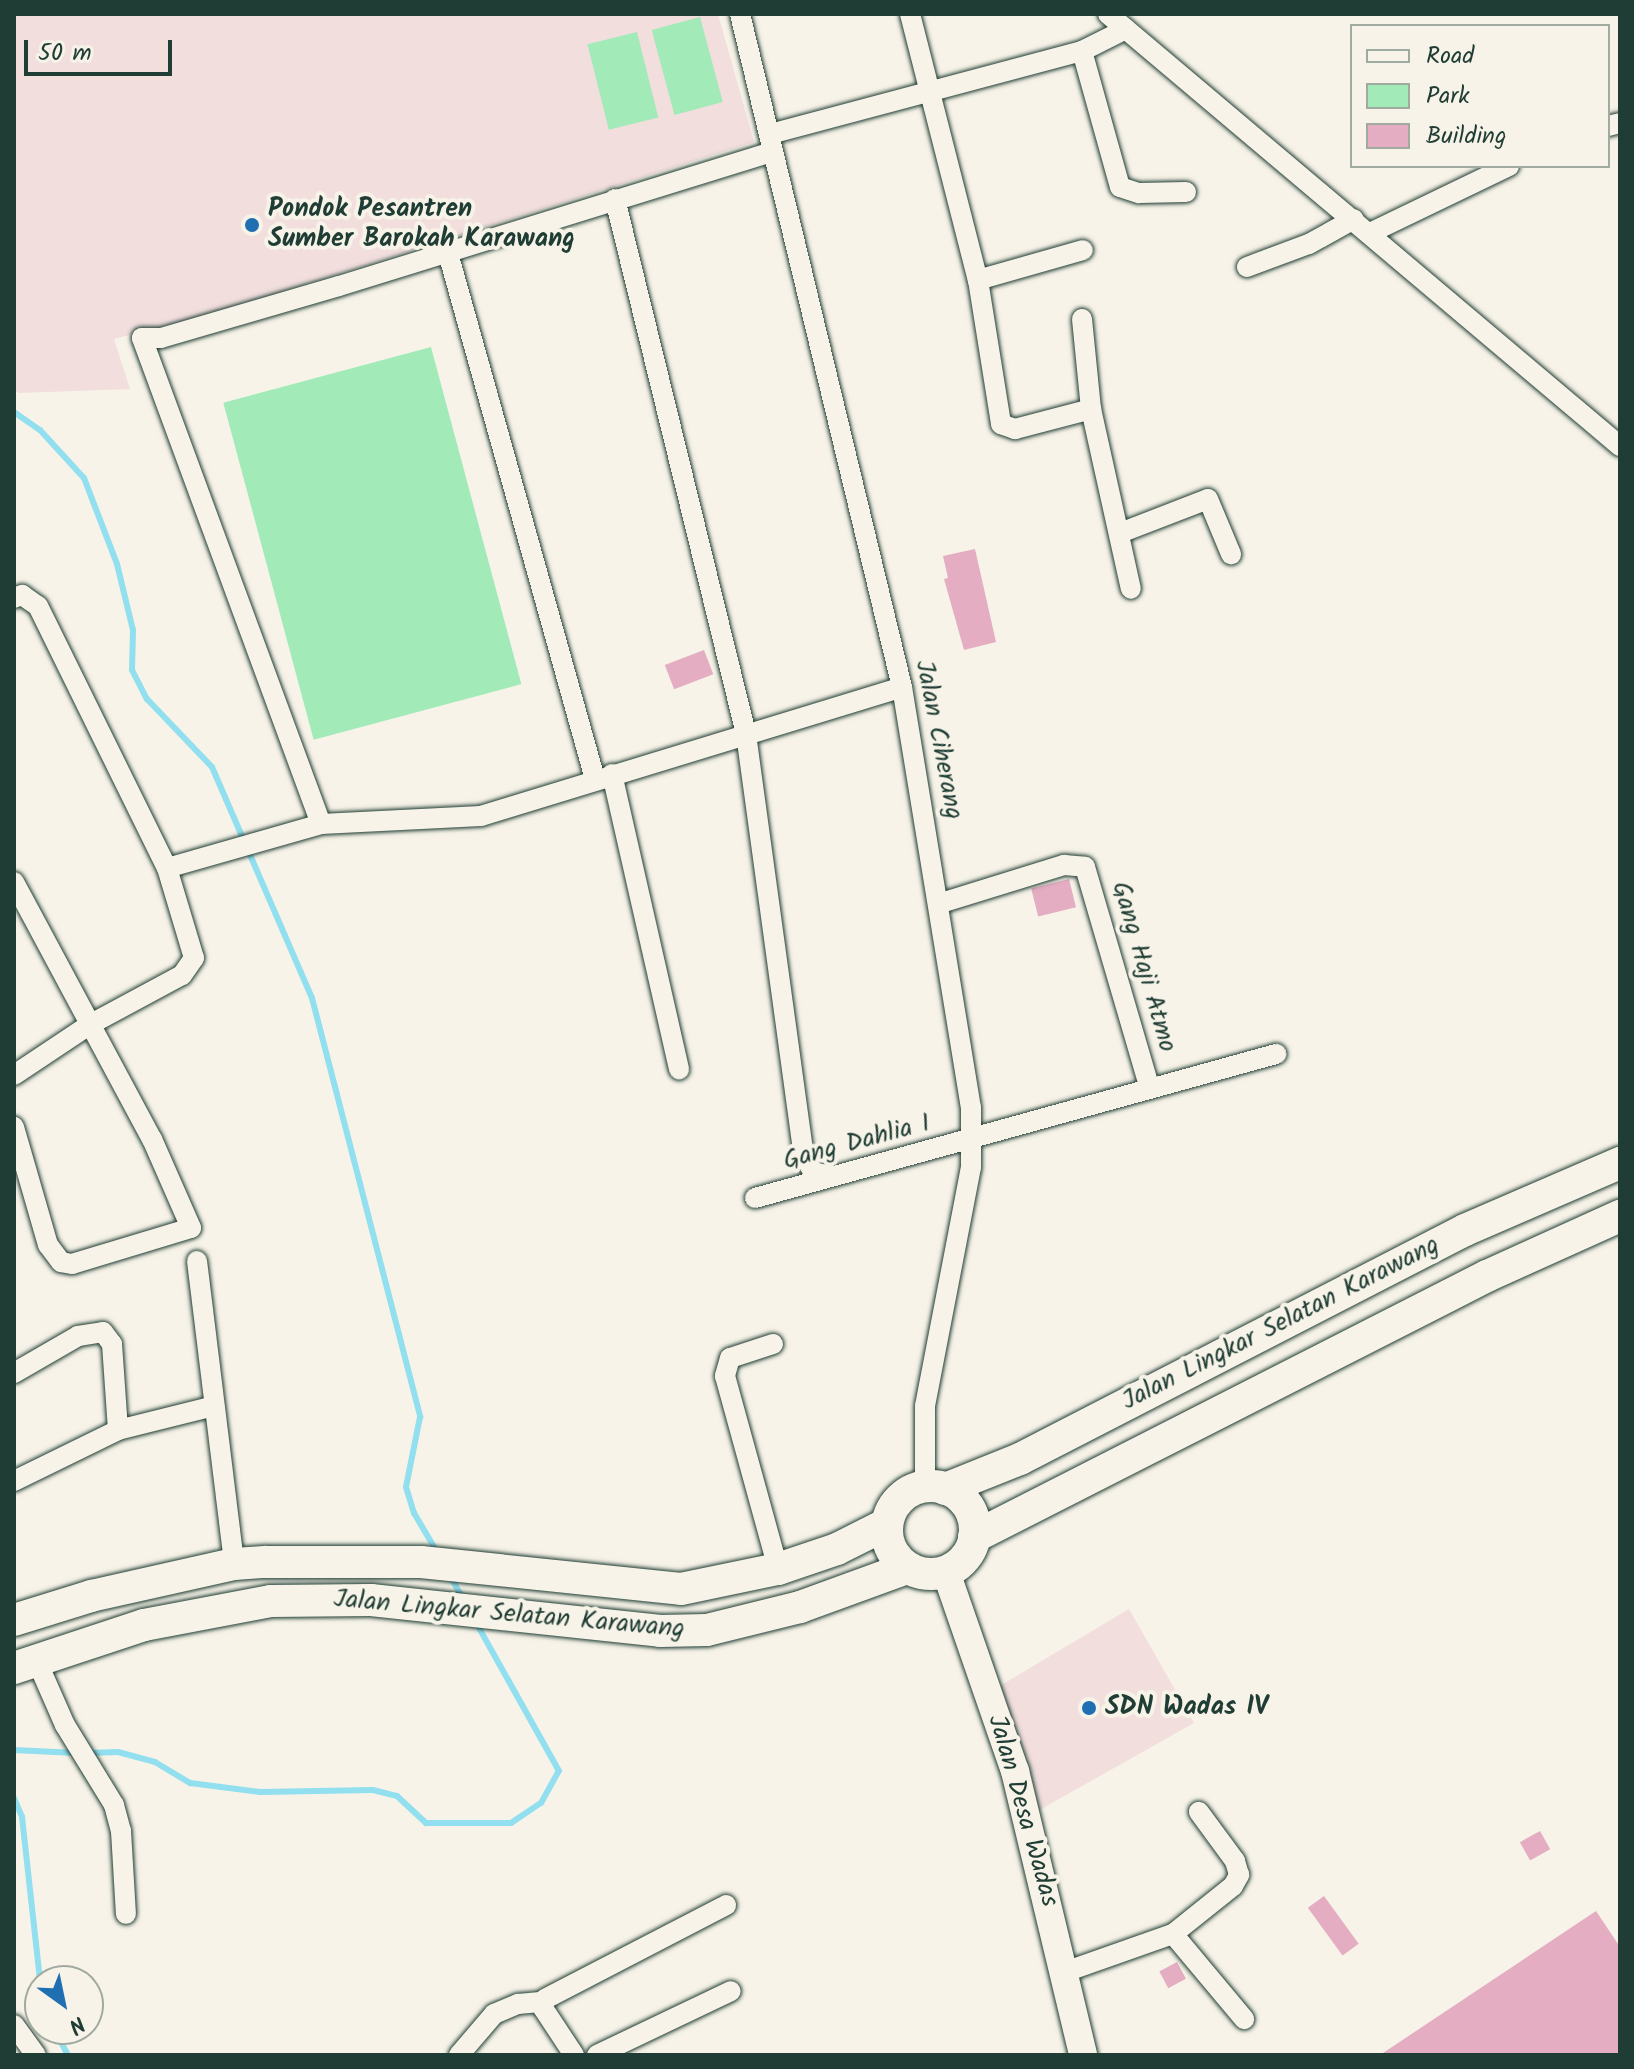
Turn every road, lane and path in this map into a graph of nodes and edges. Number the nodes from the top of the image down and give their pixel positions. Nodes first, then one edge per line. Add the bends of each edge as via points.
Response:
1 (740, 14) edge
2 (910, 14) edge
3 (1108, 14) edge
4 (1126, 29) junction
5 (1082, 51) junction
6 (930, 93) junction
7 (772, 143) junction
8 (1505, 168) edge
9 (1186, 192) dead end
10 (615, 199) junction
11 (1354, 219) junction
12 (1372, 232) junction
13 (1083, 250) dead end
14 (448, 253) junction
15 (1247, 267) dead end
16 (978, 280) junction
17 (1082, 319) dead end
18 (1091, 409) junction
19 (1620, 446) edge
20 (1120, 533) junction
21 (1231, 554) dead end
22 (1131, 589) dead end
23 (14, 598) edge
24 (902, 687) junction
25 (746, 734) junction
26 (604, 776) junction
27 (321, 824) junction
28 (167, 868) junction
29 (14, 882) edge
30 (941, 903) junction
31 (89, 1025) junction
32 (1276, 1054) dead end
33 (679, 1069) dead end
34 (14, 1075) edge
35 (1150, 1089) junction
36 (14, 1127) edge
37 (972, 1139) junction
38 (1620, 1163) edge
39 (830, 1176) junction
40 (755, 1198) dead end
41 (1620, 1216) edge
42 (197, 1261) dead end
43 (773, 1344) dead end
44 (14, 1373) edge
45 (214, 1406) junction
46 (118, 1430) junction
47 (14, 1481) edge
48 (935, 1487) junction
49 (887, 1524) junction
50 (974, 1537) junction
51 (234, 1564) junction
52 (907, 1568) junction
53 (778, 1569) junction
54 (946, 1572) junction
55 (14, 1620) edge
56 (25, 1664) edge
57 (1199, 1812) dead end
58 (726, 1905) dead end
59 (126, 1914) dead end
60 (1173, 1934) junction
61 (1062, 1973) junction
62 (731, 1991) dead end
63 (543, 2002) junction
64 (1244, 2019) dead end
65 (14, 2025) edge
66 (36, 2055) edge
67 (459, 2055) edge
68 (574, 2055) edge
69 (597, 2055) edge
70 (1083, 2055) edge

1 - 7 street, Jalan Ciherang
2 - 6 street
3 - 4 street
4 - 5 street
4 - 11 street
5 - 6 street
5 - 9 street via 1120,187 1134,193
6 - 7 street
6 - 16 street
7 - 10 street
7 - 24 street, Jalan Ciherang
8 - 12 street
10 - 14 street
10 - 25 street
11 - 12 street
11 - 15 street via 1309,244
12 - 19 street
13 - 16 street
14 - 26 street
14 - 27 street via 188,330 142,338
16 - 18 street via 1001,424 1015,429
17 - 18 street
18 - 20 street
20 - 21 street via 1208,499
20 - 22 street
23 - 28 street via 22,595 38,606
24 - 25 street
24 - 30 street, Jalan Ciherang
25 - 26 street
25 - 39 street via 804,1155 813,1172
26 - 27 street via 460,820
26 - 33 street
27 - 28 street
28 - 31 street via 192,941 192,965
29 - 31 street
30 - 35 street, Gang Haji Atmo via 1064,865 1085,867
30 - 37 street, Jalan Ciherang
31 - 34 street
31 - 36 street via 152,1139 191,1228 72,1264 61,1262 48,1245
32 - 35 street, Gang Dahlia I
35 - 37 street, Gang Dahlia I
37 - 39 street, Gang Dahlia I
37 - 48 street, Jalan Ciherang via 959,1238 925,1406
38 - 48 main road, Jalan Lingkar Selatan Karawang via 1465,1230 1020,1459
39 - 40 street, Gang Dahlia I
41 - 50 main road, Jalan Lingkar Selatan Karawang via 1487,1276
42 - 45 street via 208,1319
43 - 53 street via 730,1358 725,1376
44 - 46 street via 78,1336 103,1332 112,1344
45 - 46 street
45 - 51 street
46 - 47 street
48 - 49 main road via 907,1493
48 - 50 main road via 968,1506
49 - 52 main road via 888,1542
49 - 53 main road, Jalan Lingkar Selatan Karawang via 837,1549
50 - 54 main road via 965,1558
51 - 53 main road, Jalan Lingkar Selatan Karawang via 429,1563 681,1589
51 - 55 main road, Jalan Lingkar Selatan Karawang via 91,1596
52 - 54 main road
52 - 56 main road, Jalan Lingkar Selatan Karawang via 800,1607 707,1630 660,1631 453,1606 271,1601 144,1625
54 - 61 main road, Jalan Desa Wadas via 1015,1771
56 - 59 street via 107,1788 119,1823
57 - 60 street via 1235,1861 1239,1875 1199,1918
58 - 63 street
60 - 61 street
60 - 64 street
61 - 70 main road, Jalan Desa Wadas
62 - 69 street
63 - 67 street via 518,2004 494,2014
63 - 68 street
65 - 66 street

